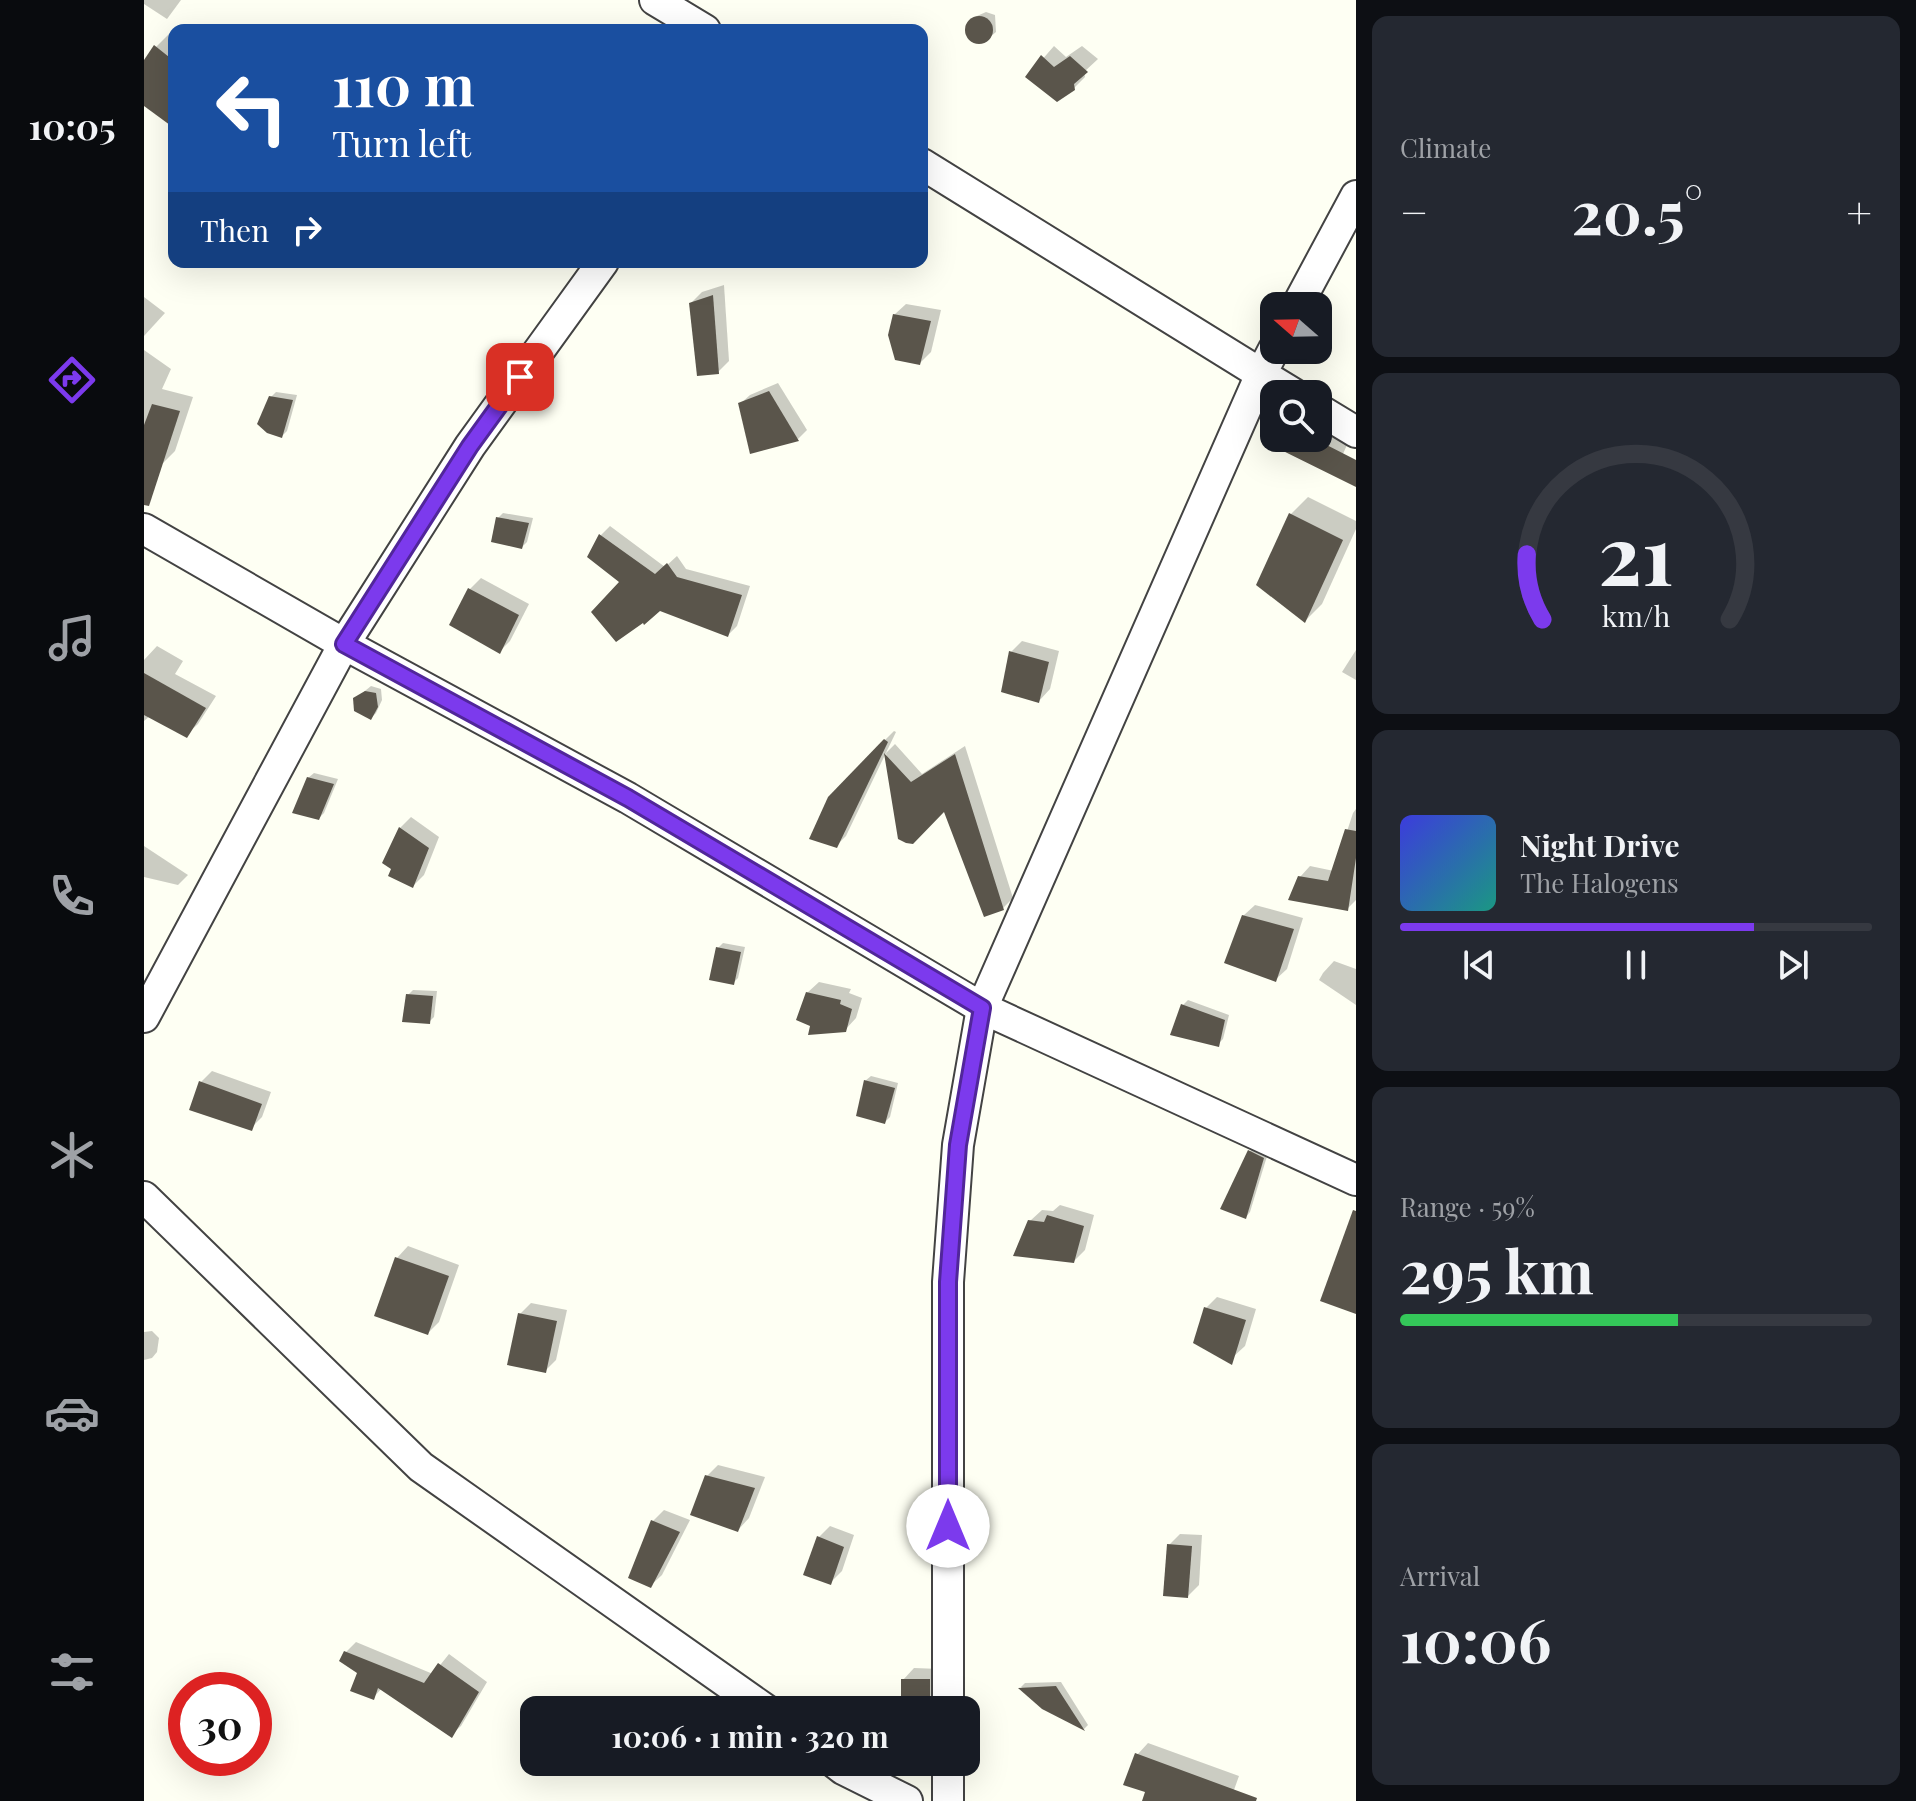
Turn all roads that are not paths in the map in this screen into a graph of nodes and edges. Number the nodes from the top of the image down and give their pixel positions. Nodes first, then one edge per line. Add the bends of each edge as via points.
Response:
1 (655, 0) edge
2 (695, 24) edge
3 (928, 167) edge
4 (1356, 196) edge
5 (599, 268) edge
6 (1305, 292) edge
7 (1260, 358) edge
8 (1266, 364) edge
9 (1269, 364) edge
10 (1282, 380) edge
11 (1332, 417) edge
12 (1356, 432) edge
13 (144, 529) edge
14 (344, 644) junction
15 (982, 1008) junction
16 (144, 1017) edge
17 (1356, 1180) edge
18 (144, 1197) edge
19 (746, 1696) edge
20 (948, 1696) edge
21 (857, 1776) edge
22 (948, 1776) edge
23 (907, 1801) edge
24 (948, 1801) edge

1 - 2 street
3 - 7 street
4 - 6 street
5 - 14 street via 470,446
8 - 15 street
9 - 10 street
11 - 12 street
13 - 14 street
14 - 15 street via 628,798
14 - 16 street
15 - 17 street
15 - 20 street via 958,1145 948,1282
18 - 19 street via 421,1467
21 - 23 street
22 - 24 street

